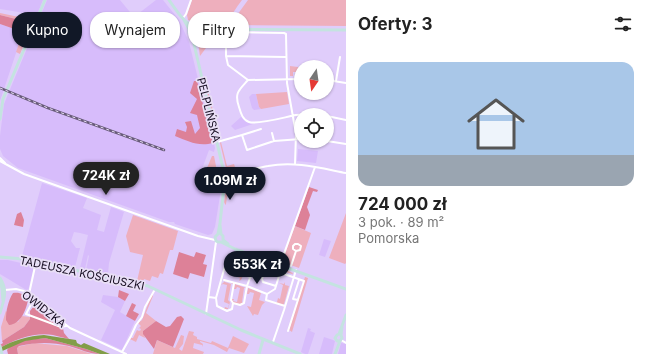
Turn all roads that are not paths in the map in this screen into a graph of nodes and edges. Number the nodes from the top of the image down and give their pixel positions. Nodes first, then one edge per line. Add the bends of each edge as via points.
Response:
1 (45, 0) edge
2 (169, 0) edge
3 (191, 0) edge
4 (184, 19) junction
5 (188, 25) edge
6 (249, 28) edge
7 (346, 30) edge
8 (195, 48) edge
9 (226, 56) junction
10 (286, 57) junction
11 (340, 57) dead end
12 (286, 79) junction
13 (294, 79) edge
14 (248, 80) junction
15 (336, 81) joint
16 (346, 83) edge
17 (293, 116) junction
18 (334, 117) edge
19 (0, 119) edge
20 (346, 120) edge
21 (294, 124) edge
22 (261, 129) dead end
23 (272, 133) dead end
24 (242, 135) junction
25 (294, 139) edge
26 (274, 141) junction
27 (334, 141) edge
28 (217, 142) junction
29 (346, 144) edge
30 (296, 148) edge
31 (0, 159) edge
32 (295, 164) junction
33 (315, 167) junction
34 (346, 172) edge
35 (225, 177) junction
36 (219, 239) junction
37 (296, 251) dead end
38 (0, 257) edge
39 (242, 260) junction
40 (36, 262) junction
41 (255, 264) junction
42 (280, 265) junction
43 (291, 266) dead end
44 (266, 268) junction
45 (296, 270) junction
46 (280, 273) junction
47 (250, 277) junction
48 (0, 278) edge
49 (294, 278) junction
50 (299, 279) junction
51 (224, 280) dead end
52 (0, 283) edge
53 (234, 283) junction
54 (247, 286) junction
55 (276, 286) junction
56 (346, 289) edge
57 (4, 290) junction
58 (154, 291) dead end
59 (29, 294) junction
60 (267, 294) junction
61 (209, 297) junction
62 (34, 298) junction
63 (216, 298) junction
64 (298, 300) junction
65 (233, 303) junction
66 (285, 306) junction
67 (0, 312) edge
68 (206, 314) junction
69 (346, 315) edge
70 (67, 326) junction
71 (288, 331) dead end
72 (340, 338) junction
73 (263, 340) junction
74 (346, 342) edge
75 (272, 344) junction
76 (0, 346) edge
77 (122, 352) junction
78 (2, 354) edge
79 (126, 354) edge
80 (259, 354) edge
81 (299, 354) edge
82 (335, 354) edge

1 - 19 street via 3,99
2 - 4 street
3 - 4 street
4 - 5 street
6 - 7 street
8 - 28 street, PELPLIŃSKA
9 - 10 street
9 - 10 street via 226,35 229,32 284,33
9 - 14 street via 228,65
10 - 12 street
11 - 15 street
12 - 13 street
12 - 14 street
12 - 17 street
14 - 17 street via 236,98 246,120 254,123
15 - 16 street
17 - 21 street
18 - 20 street
22 - 24 street
23 - 26 street
24 - 26 street via 247,150
24 - 28 street
25 - 26 street
27 - 29 street
28 - 35 street, PELPLIŃSKA
30 - 32 street
31 - 36 street via 24,174 202,237
32 - 33 street
32 - 35 street via 268,166
33 - 34 street
33 - 42 street
35 - 36 street, PELPLIŃSKA
36 - 42 street via 237,249
36 - 61 street, PELPLIŃSKA
37 - 43 street
38 - 40 street, TADEUSZA KOŚCIUSZKI
39 - 41 street
39 - 47 street via 238,273
39 - 63 street via 228,257
40 - 59 street
40 - 68 street, TADEUSZA KOŚCIUSZKI via 144,285
41 - 44 street
41 - 47 street
42 - 45 street
44 - 46 street
44 - 55 street via 263,282
45 - 49 street
45 - 56 street
46 - 49 street
46 - 55 street
47 - 54 street
48 - 57 street
49 - 50 street
49 - 66 street
50 - 64 street via 304,281
50 - 64 street via 293,299
51 - 53 street
52 - 57 street
53 - 54 street
53 - 65 street via 231,300
54 - 60 street
54 - 65 street via 244,303
55 - 60 street
57 - 59 street, OWIDZKA via 18,289
57 - 67 street via 5,296
58 - 77 street
59 - 62 street, OWIDZKA
60 - 66 street via 267,302
61 - 63 street
61 - 68 street, PELPLIŃSKA
62 - 70 street, OWIDZKA
62 - 70 street via 26,314
63 - 65 street via 217,306 227,311 232,310
64 - 71 street
66 - 75 street
68 - 73 street, TADEUSZA KOŚCIUSZKI
69 - 72 street
70 - 77 street, OWIDZKA
72 - 74 street
72 - 82 street
73 - 75 street, TADEUSZA KOŚCIUSZKI
73 - 80 street
75 - 81 street, TADEUSZA KOŚCIUSZKI
76 - 78 street
77 - 79 street, OWIDZKA

